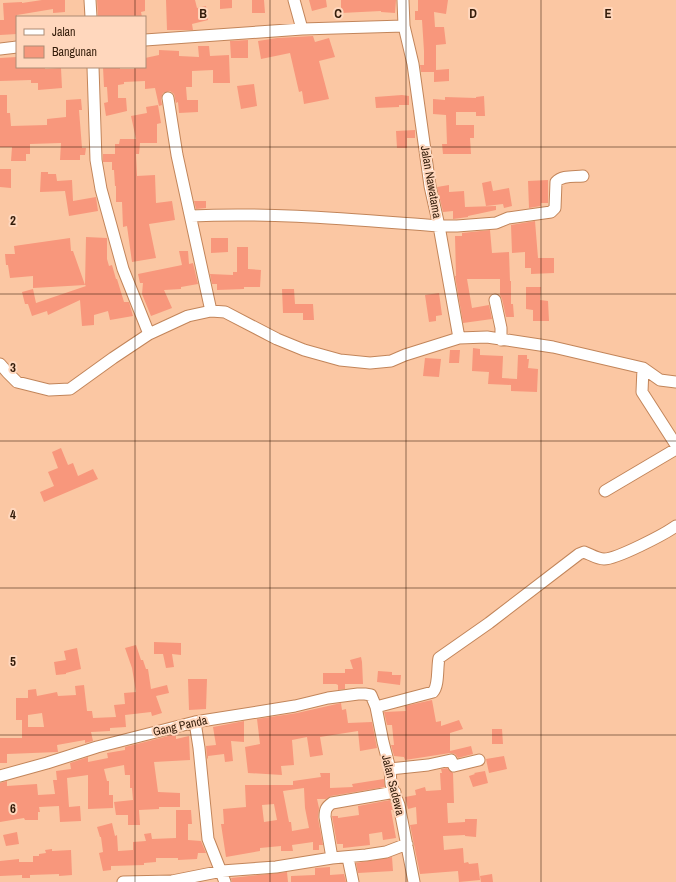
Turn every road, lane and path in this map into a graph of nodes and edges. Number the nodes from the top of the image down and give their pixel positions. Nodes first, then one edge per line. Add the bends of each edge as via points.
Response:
1 (90, 0) edge
2 (294, 0) edge
3 (403, 0) edge
4 (91, 16) edge
5 (404, 26) junction
6 (302, 29) junction
7 (146, 40) edge
8 (16, 47) edge
9 (0, 48) edge
10 (93, 68) edge
11 (168, 98) dead end
12 (582, 176) dead end
13 (191, 216) junction
14 (439, 226) junction
15 (495, 300) dead end
16 (211, 311) junction
17 (149, 334) junction
18 (458, 338) junction
19 (501, 340) junction
20 (0, 364) edge
21 (643, 368) junction
22 (676, 382) edge
23 (676, 445) edge
24 (676, 449) edge
25 (605, 491) dead end
26 (676, 526) edge
27 (365, 694) joint
28 (376, 707) junction
29 (194, 722) junction
30 (479, 760) dead end
31 (390, 769) junction
32 (0, 776) edge
33 (395, 792) junction
34 (407, 844) junction
35 (332, 858) junction
36 (348, 858) junction
37 (224, 877) edge
38 (123, 882) edge
39 (353, 882) edge
40 (414, 882) edge

1 - 4 street
2 - 6 street
3 - 5 street, Jalan Nawatama
5 - 6 street
5 - 14 street, Jalan Nawatama via 413,64 430,186
6 - 7 street
8 - 9 street
10 - 17 street via 96,160 101,189 123,269
11 - 13 street via 177,155
12 - 14 street via 558,179 555,208 551,212 496,222
13 - 14 street via 233,214
13 - 16 street
14 - 18 street, Jalan Nawatama
15 - 19 street
16 - 17 street via 188,316
16 - 18 street via 225,312 304,350 340,360 370,363 391,360
17 - 20 street via 70,389 50,390 17,382
18 - 19 street via 487,337
19 - 21 street via 552,347
21 - 22 street via 660,380
21 - 23 street via 642,392
24 - 25 street
26 - 28 street via 632,550 608,559 600,559 584,552 579,554 439,658 436,687 433,692
27 - 28 street, Jalan Sadewa via 372,696
27 - 29 street, Gang Panda via 328,698
28 - 31 street, Jalan Sadewa
29 - 32 street, Gang Panda
29 - 37 street via 208,839
30 - 31 street via 454,766 451,760
31 - 33 street, Jalan Sadewa via 391,784
33 - 34 street, Jalan Sadewa
33 - 35 street via 332,803 328,806 325,817
34 - 36 street via 386,852
34 - 40 street, Jalan Sadewa
35 - 36 street
35 - 37 street
36 - 39 street
37 - 38 street

